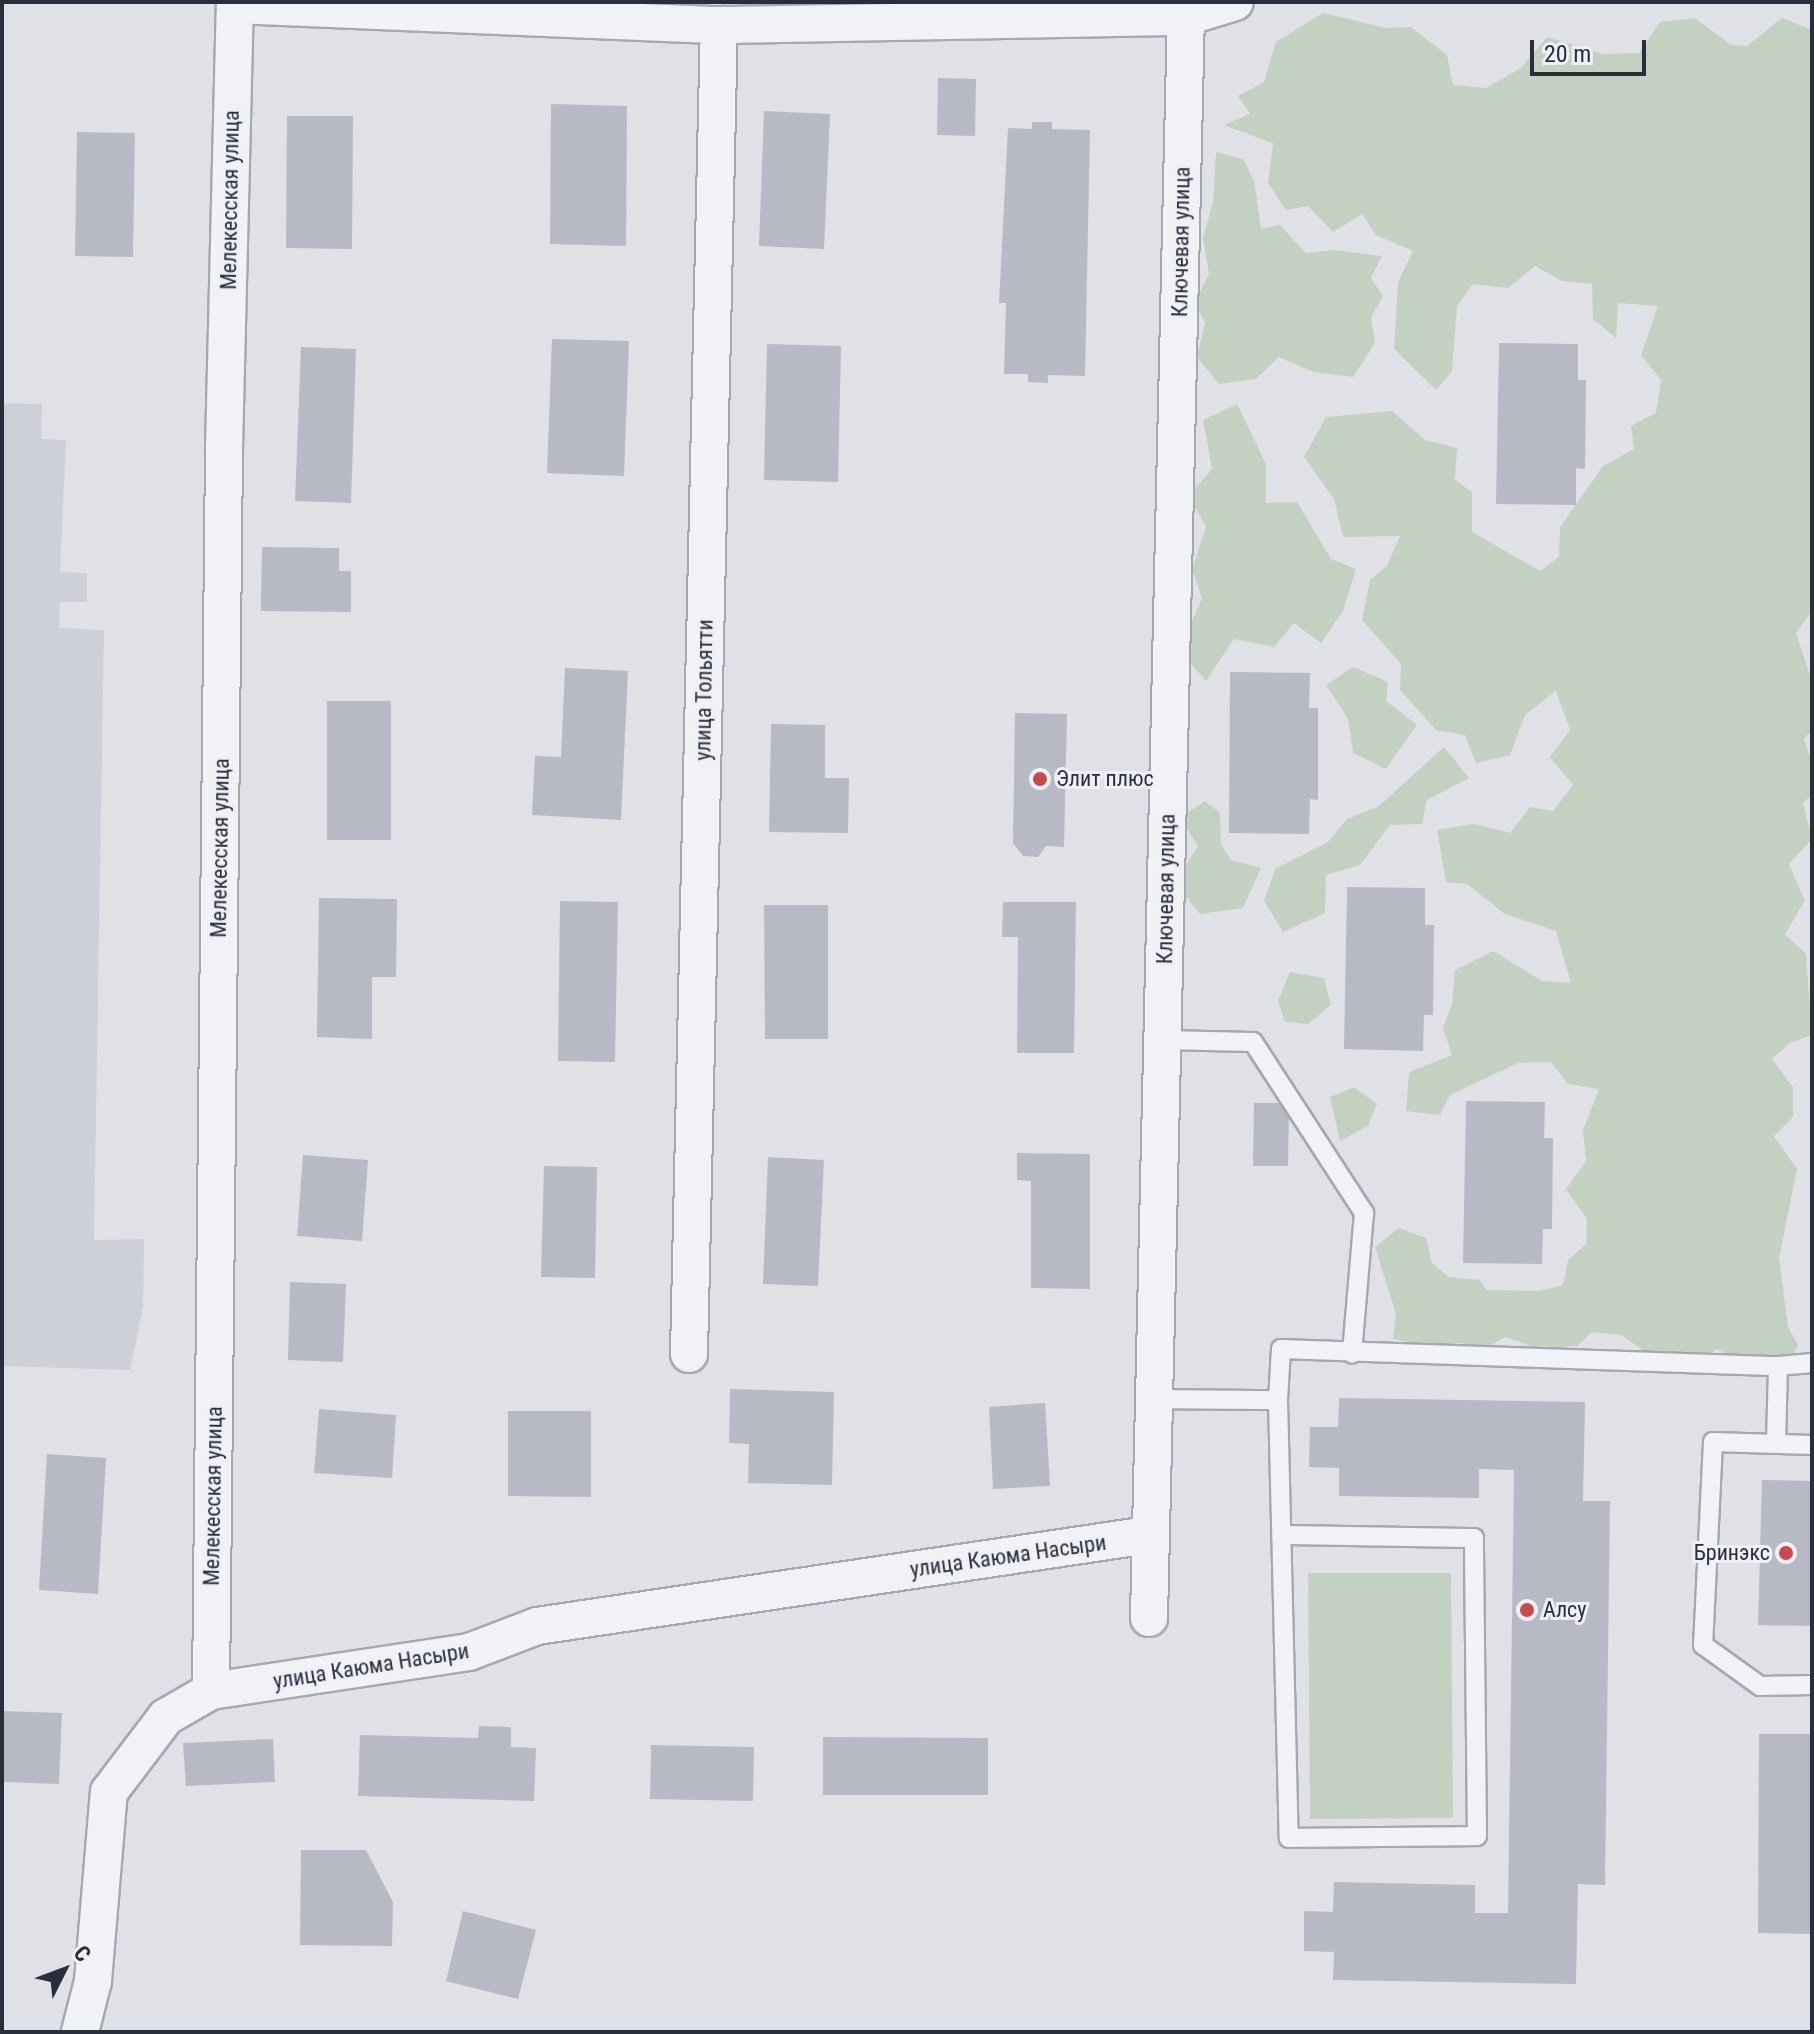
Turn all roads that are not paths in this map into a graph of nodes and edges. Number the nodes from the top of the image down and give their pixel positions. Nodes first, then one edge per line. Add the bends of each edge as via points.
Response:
1 (1235, 2) edge
2 (1187, 10) edge
3 (719, 25) junction
4 (1162, 1040) junction
5 (1352, 1353) junction
6 (689, 1354) dead end
7 (1812, 1363) edge
8 (1778, 1366) junction
9 (1154, 1399) junction
10 (1278, 1400) junction
11 (1776, 1443) junction
12 (1812, 1445) edge
13 (1148, 1535) junction
14 (1282, 1535) junction
15 (1149, 1618) dead end
16 (1812, 1685) edge
17 (211, 1691) junction
18 (80, 2032) edge

1 - 2 street
2 - 3 street
2 - 4 street, Ключевая улица
3 - 6 street, улица Тольятти
3 - 17 street, Мелекесская улица via 235,5 224,448
4 - 5 lane via 1253,1042 1364,1213
4 - 9 street, Ключевая улица
5 - 8 lane
5 - 10 lane via 1281,1349
7 - 8 lane
8 - 11 lane
9 - 10 lane
9 - 13 street, Ключевая улица
10 - 14 lane
11 - 12 lane
11 - 16 lane via 1713,1442 1703,1645 1760,1686
13 - 15 street, Ключевая улица
13 - 17 street, улица Каюма Насыри via 537,1626 469,1652
14 - 14 lane via 1289,1838 1477,1836 1474,1538
17 - 18 street, улица Каюма Насыри via 166,1717 109,1792 93,1981

